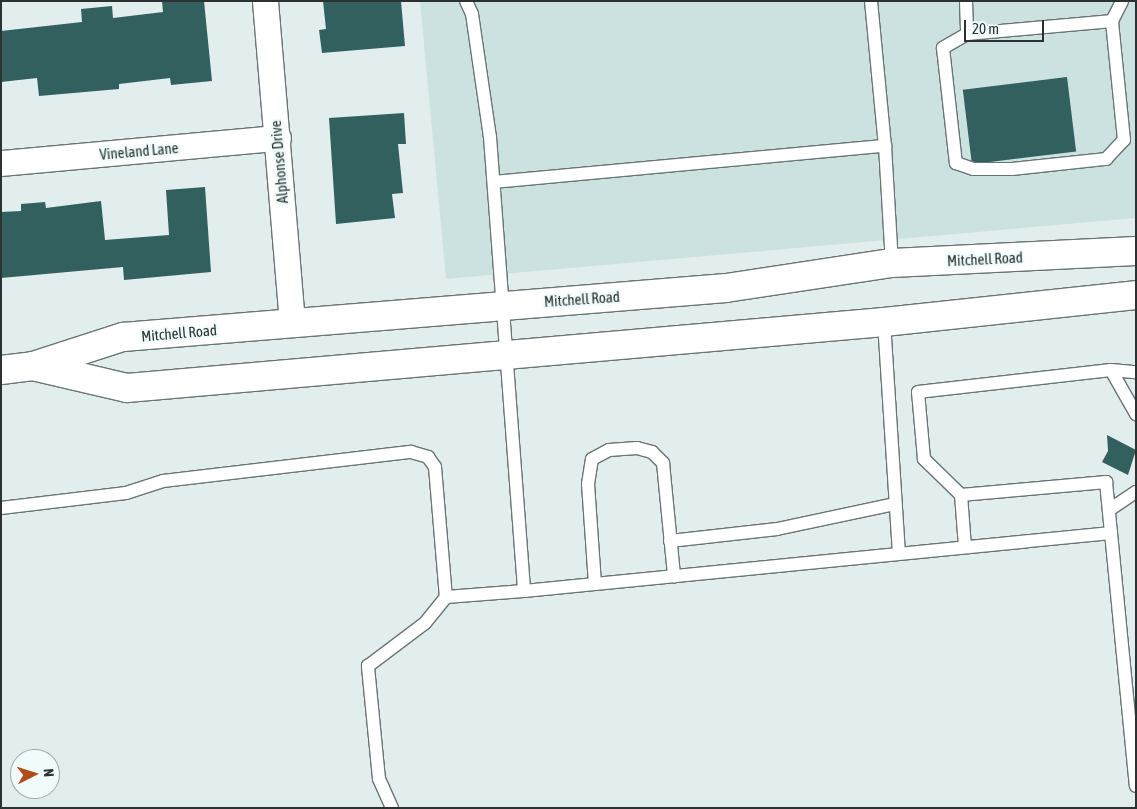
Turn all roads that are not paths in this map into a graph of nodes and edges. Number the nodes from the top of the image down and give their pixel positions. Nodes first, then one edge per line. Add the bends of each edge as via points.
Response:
1 (266, 1) edge
2 (466, 1) edge
3 (871, 1) edge
4 (966, 1) edge
5 (1122, 1) edge
6 (1112, 21) junction
7 (967, 34) junction
8 (278, 138) junction
9 (885, 146) junction
10 (1, 163) edge
11 (494, 182) junction
12 (1136, 251) edge
13 (892, 263) junction
14 (1136, 295) edge
15 (504, 304) junction
16 (884, 322) junction
17 (292, 323) junction
18 (509, 355) junction
19 (32, 366) junction
20 (1, 370) edge
21 (1111, 370) junction
22 (1136, 372) edge
23 (1136, 414) edge
24 (1136, 492) edge
25 (961, 495) junction
26 (895, 504) junction
27 (1, 508) edge
28 (1109, 510) junction
29 (1111, 533) junction
30 (670, 541) junction
31 (965, 546) junction
32 (899, 553) junction
33 (674, 576) junction
34 (594, 584) junction
35 (524, 591) junction
36 (446, 597) junction
37 (1136, 786) edge
38 (392, 808) edge

1 - 8 street, Alphonse Drive
2 - 11 lane via 473,24
3 - 9 lane
4 - 7 lane
5 - 6 lane
6 - 7 lane
6 - 7 lane via 1124,140 1106,159 1012,169 973,169 956,163 943,48
8 - 10 street, Vineland Lane
8 - 17 street, Alphonse Drive
9 - 11 lane
9 - 13 lane
11 - 15 lane
12 - 13 main road, Mitchell Road
13 - 15 main road, Mitchell Road via 726,288
14 - 16 main road, Mitchell Road
15 - 17 main road, Mitchell Road
15 - 18 lane
16 - 18 main road, Mitchell Road
16 - 26 lane
17 - 19 main road, Mitchell Road via 123,337
18 - 19 main road, Mitchell Road via 127,388
18 - 35 lane
19 - 20 main road, Mitchell Road
21 - 22 lane
21 - 23 lane
21 - 25 lane via 918,392 924,459
24 - 28 lane
25 - 28 lane via 1106,482
25 - 31 lane
26 - 30 lane via 777,529
26 - 32 lane
27 - 36 lane via 126,493 163,481 411,452 428,457 434,467
28 - 29 lane
29 - 31 lane
29 - 37 lane
30 - 33 lane
30 - 34 lane via 663,463 652,452 637,448 608,450 592,459 588,484
31 - 32 lane
32 - 33 lane
33 - 34 lane
34 - 35 lane
35 - 36 lane
36 - 38 lane via 425,623 368,666 379,779

